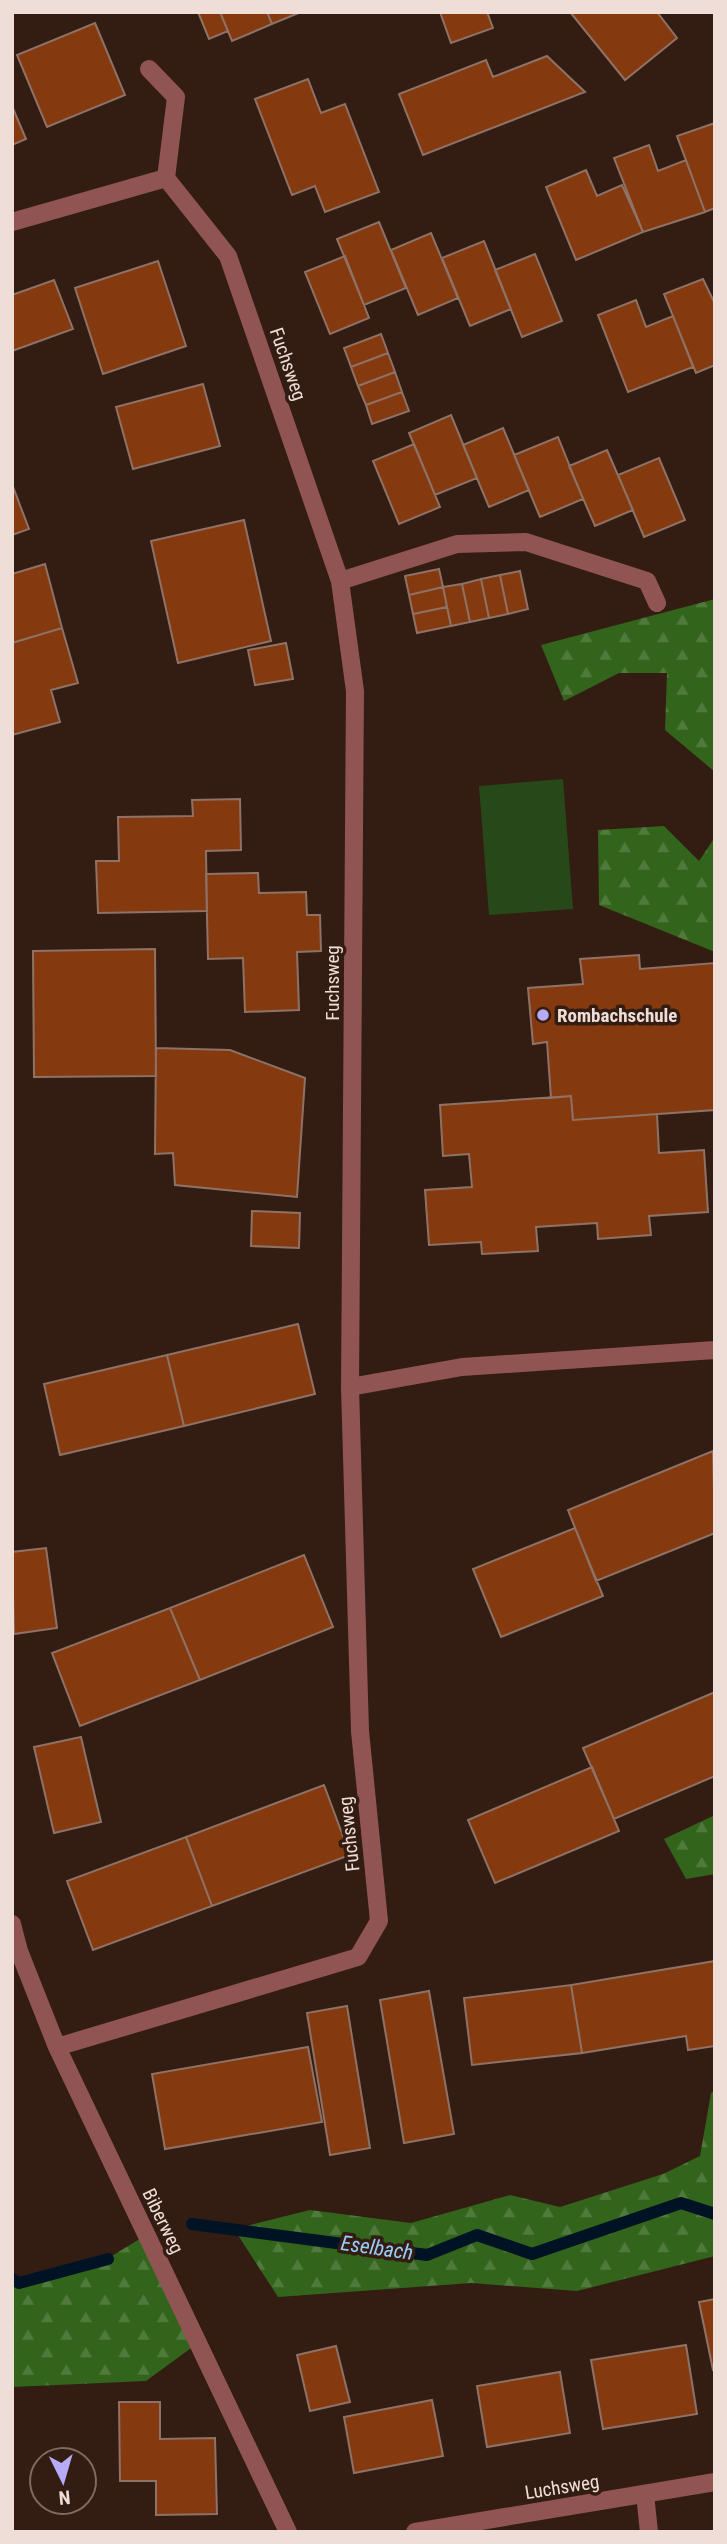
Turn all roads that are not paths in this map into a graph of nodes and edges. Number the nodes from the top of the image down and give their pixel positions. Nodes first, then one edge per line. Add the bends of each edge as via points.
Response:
1 (149, 69) dead end
2 (166, 178) junction
3 (12, 222) edge
4 (341, 581) junction
5 (657, 603) dead end
6 (715, 1350) edge
7 (350, 1387) junction
8 (12, 1924) edge
9 (57, 2047) junction
10 (715, 2482) edge
11 (645, 2494) junction
12 (288, 2532) edge
13 (415, 2532) edge
14 (649, 2532) edge

1 - 2 street via 176,97
2 - 3 street
2 - 4 street, Fuchsweg via 228,256
4 - 5 street via 457,544 526,542 647,581
4 - 7 street, Fuchsweg via 355,691
6 - 7 street via 462,1367
7 - 9 street, Fuchsweg via 360,1731 379,1921 358,1957
8 - 9 street, Biberweg
9 - 12 street, Biberweg
10 - 11 street, Luchsweg
11 - 13 street, Luchsweg
11 - 14 street

